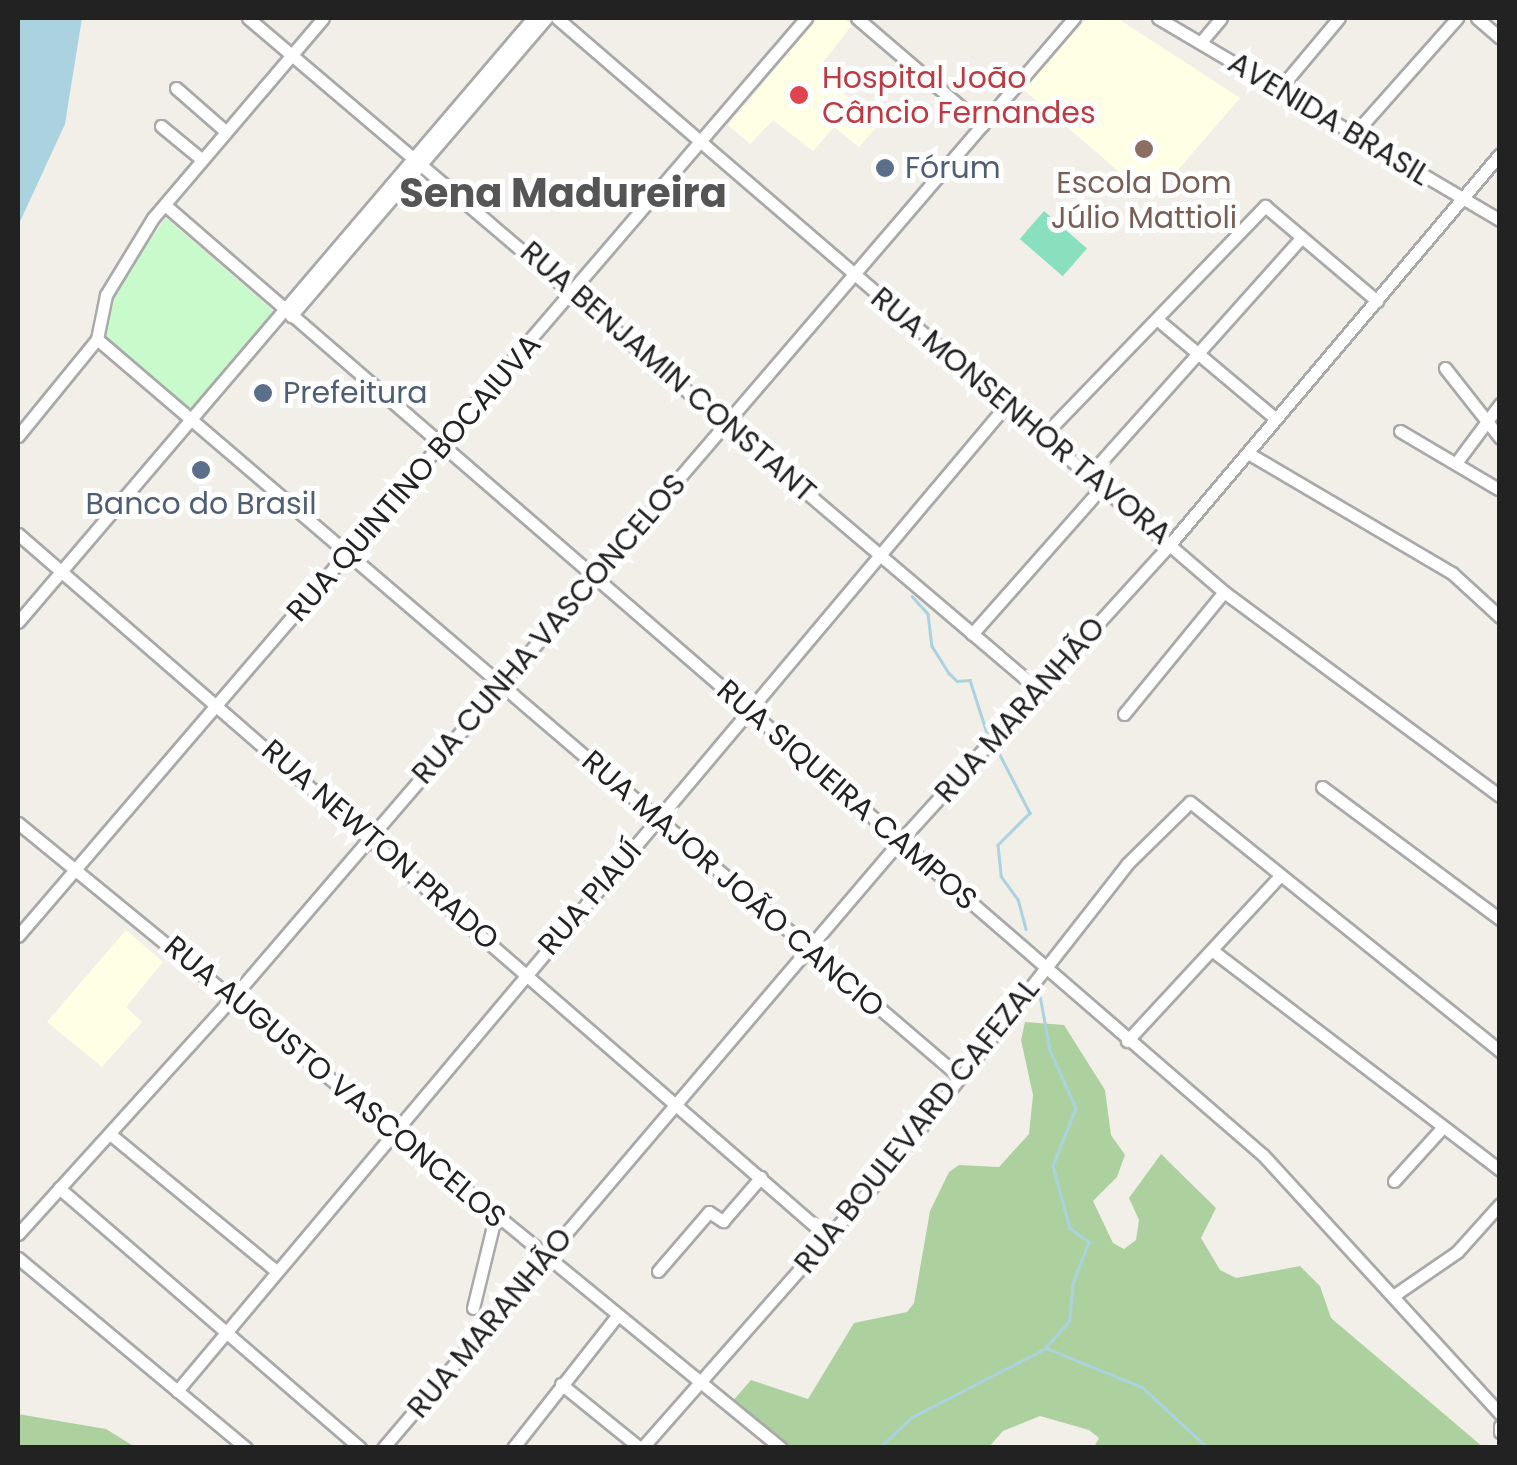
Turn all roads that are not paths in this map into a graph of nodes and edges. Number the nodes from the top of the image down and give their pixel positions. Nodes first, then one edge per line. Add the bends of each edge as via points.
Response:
1 (248, 18) edge
2 (323, 18) edge
3 (534, 18) edge
4 (546, 18) edge
5 (557, 18) edge
6 (806, 18) edge
7 (857, 18) edge
8 (1074, 18) edge
9 (1158, 18) edge
10 (1221, 18) edge
11 (1339, 18) edge
12 (1457, 18) edge
13 (1477, 18) edge
14 (1500, 38) edge
15 (1201, 42) junction
16 (292, 55) junction
17 (1281, 87) junction
18 (176, 88) dead end
19 (982, 124) junction
20 (161, 126) dead end
21 (224, 130) junction
22 (1354, 133) junction
23 (703, 141) junction
24 (1500, 154) edge
25 (201, 159) junction
26 (420, 159) junction
27 (1463, 200) junction
28 (165, 205) junction
29 (1500, 220) edge
30 (1301, 238) junction
31 (854, 272) junction
32 (575, 291) junction
33 (1377, 301) junction
34 (290, 311) junction
35 (1158, 320) junction
36 (97, 339) junction
37 (1199, 354) junction
38 (1445, 368) dead end
39 (1500, 404) edge
40 (1006, 405) junction
41 (1487, 418) junction
42 (1276, 419) junction
43 (192, 421) junction
44 (726, 421) junction
45 (1400, 432) dead end
46 (18, 436) edge
47 (1043, 436) junction
48 (1500, 438) edge
49 (442, 442) junction
50 (1248, 453) junction
51 (1456, 463) junction
52 (1090, 474) junction
53 (1103, 486) junction
54 (1498, 489) edge
55 (18, 534) edge
56 (1171, 543) junction
57 (348, 553) junction
58 (883, 559) junction
59 (62, 572) junction
60 (595, 577) junction
61 (1224, 592) junction
62 (1500, 617) edge
63 (18, 622) edge
64 (972, 634) junction
65 (499, 686) junction
66 (1040, 691) junction
67 (218, 706) junction
68 (750, 710) junction
69 (1124, 714) dead end
70 (1322, 787) dead end
71 (1500, 796) edge
72 (658, 819) junction
73 (18, 823) edge
74 (371, 834) junction
75 (900, 842) junction
76 (79, 868) junction
77 (1280, 876) junction
78 (1500, 919) edge
79 (18, 936) edge
80 (809, 949) junction
81 (1214, 951) junction
82 (1046, 968) junction
83 (526, 972) junction
84 (234, 996) junction
85 (1127, 1041) junction
86 (1497, 1044) edge
87 (960, 1077) junction
88 (678, 1102) junction
89 (1442, 1128) junction
90 (392, 1132) junction
91 (110, 1134) junction
92 (1500, 1170) edge
93 (761, 1178) junction
94 (1394, 1181) dead end
95 (59, 1188) junction
96 (1500, 1204) edge
97 (495, 1218) junction
98 (18, 1234) edge
99 (830, 1238) junction
100 (18, 1258) edge
101 (545, 1258) junction
102 (276, 1271) junction
103 (658, 1271) dead end
104 (1393, 1296) junction
105 (473, 1308) dead end
106 (617, 1316) junction
107 (225, 1332) junction
108 (696, 1383) junction
109 (561, 1384) junction
110 (176, 1392) junction
111 (1500, 1414) edge
112 (515, 1447) edge
113 (246, 1448) edge
114 (360, 1448) edge
115 (384, 1448) edge
116 (641, 1448) edge
117 (781, 1448) edge

1 - 16 street, RUA BENJAMIN CONSTANT
2 - 16 street
3 - 26 street
4 - 26 street
5 - 23 street, RUA MONSENHOR TAVORA
6 - 23 street, RUA QUINTINO BOCAIUVA
7 - 19 street
8 - 19 street, RUA CUNHA VASCONCELOS
9 - 15 street, AVENIDA BRASIL
10 - 15 street
11 - 17 street
12 - 22 street
13 - 14 street
15 - 17 street, AVENIDA BRASIL
16 - 21 street
16 - 26 street, RUA BENJAMIN CONSTANT
17 - 22 street, AVENIDA BRASIL
18 - 21 street
19 - 31 street, RUA CUNHA VASCONCELOS
20 - 25 street
21 - 25 street
22 - 27 street, AVENIDA BRASIL
23 - 31 street, RUA MONSENHOR TAVORA
23 - 32 street, RUA QUINTINO BOCAIUVA
24 - 27 street, RUA MARANHÃO
25 - 28 street
26 - 32 street, RUA BENJAMIN CONSTANT
26 - 34 street
27 - 29 street, AVENIDA BRASIL
27 - 33 street, RUA MARANHÃO
28 - 34 street, RUA SIQUEIRA CAMPOS
28 - 36 street via 106,296
30 - 33 street
30 - 35 street via 1273,208 1261,208
30 - 37 street
31 - 40 street, RUA MONSENHOR TAVORA
31 - 44 street, RUA CUNHA VASCONCELOS
32 - 44 street, RUA BENJAMIN CONSTANT
32 - 49 street, RUA QUINTINO BOCAIUVA
33 - 42 street, RUA MARANHÃO
34 - 43 street
34 - 49 street, RUA SIQUEIRA CAMPOS
35 - 37 street
35 - 47 street via 1088,383
36 - 43 street, RUA MAJOR JOÃO CANCIO
36 - 46 street
37 - 42 street
37 - 52 street
38 - 41 street
39 - 41 street
40 - 47 street, RUA MONSENHOR TAVORA
40 - 58 street, RUA PIAUÍ
41 - 48 street
41 - 51 street
42 - 50 street, RUA MARANHÃO
43 - 57 street, RUA MAJOR JOÃO CANCIO
43 - 59 street
44 - 58 street, RUA BENJAMIN CONSTANT
44 - 60 street, RUA CUNHA VASCONCELOS
45 - 51 street
47 - 52 street, RUA MONSENHOR TAVORA
49 - 57 street, RUA QUINTINO BOCAIUVA
49 - 60 street, RUA SIQUEIRA CAMPOS
50 - 56 street, RUA MARANHÃO
50 - 62 street via 1452,573
51 - 54 street
52 - 53 street, RUA MONSENHOR TAVORA
53 - 56 street, RUA MONSENHOR TAVORA
53 - 64 street
55 - 59 street, RUA NEWTON PRADO
56 - 61 street, RUA MONSENHOR TAVORA
56 - 66 street, RUA MARANHÃO
57 - 65 street, RUA MAJOR JOÃO CANCIO
57 - 67 street, RUA QUINTINO BOCAIUVA
58 - 64 street, RUA BENJAMIN CONSTANT
58 - 68 street, RUA PIAUÍ
59 - 63 street
59 - 67 street, RUA NEWTON PRADO
60 - 65 street, RUA CUNHA VASCONCELOS
60 - 68 street, RUA SIQUEIRA CAMPOS
61 - 69 street
61 - 71 street, RUA MONSENHOR TAVORA
64 - 66 street, RUA BENJAMIN CONSTANT
65 - 72 street, RUA MAJOR JOÃO CANCIO
65 - 74 street, RUA CUNHA VASCONCELOS
66 - 75 street, RUA MARANHÃO
67 - 74 street, RUA NEWTON PRADO
67 - 76 street, RUA QUINTINO BOCAIUVA
68 - 72 street, RUA PIAUÍ
68 - 75 street, RUA SIQUEIRA CAMPOS
70 - 78 street
72 - 80 street, RUA MAJOR JOÃO CANCIO
72 - 83 street, RUA PIAUÍ
73 - 76 street, RUA AUGUSTO VASCONCELOS
74 - 83 street, RUA NEWTON PRADO
74 - 84 street, RUA CUNHA VASCONCELOS
75 - 80 street, RUA MARANHÃO
75 - 82 street, RUA SIQUEIRA CAMPOS
76 - 79 street, RUA QUINTINO BOCAIUVA
76 - 84 street, RUA AUGUSTO VASCONCELOS
77 - 81 street
77 - 82 street, RUA BOULEVARD CAFEZAL via 1190,802 1128,864
77 - 86 street
80 - 87 street, RUA MAJOR JOÃO CANCIO
80 - 88 street, RUA MARANHÃO
81 - 85 street
81 - 89 street
82 - 85 street, RUA SIQUEIRA CAMPOS
82 - 87 street, RUA BOULEVARD CAFEZAL
83 - 88 street, RUA NEWTON PRADO
83 - 90 street, RUA PIAUÍ
84 - 90 street, RUA AUGUSTO VASCONCELOS
84 - 91 street, RUA CUNHA VASCONCELOS
85 - 104 street, RUA SIQUEIRA CAMPOS via 1263,1155
87 - 99 street, RUA BOULEVARD CAFEZAL
88 - 93 street, RUA NEWTON PRADO
88 - 101 street, RUA MARANHÃO
89 - 92 street
89 - 94 street
90 - 97 street, RUA AUGUSTO VASCONCELOS
90 - 102 street, RUA PIAUÍ
91 - 95 street, RUA CUNHA VASCONCELOS
91 - 102 street
93 - 99 street, RUA NEWTON PRADO
93 - 103 street via 723,1221 709,1212
95 - 98 street, RUA CUNHA VASCONCELOS
95 - 107 street
96 - 104 street via 1457,1252
97 - 101 street, RUA AUGUSTO VASCONCELOS
97 - 105 street
99 - 108 street, RUA BOULEVARD CAFEZAL
100 - 110 street
101 - 106 street, RUA AUGUSTO VASCONCELOS
101 - 115 street, RUA MARANHÃO
102 - 107 street, RUA PIAUÍ
104 - 111 street, RUA SIQUEIRA CAMPOS
106 - 108 street, RUA AUGUSTO VASCONCELOS
106 - 109 street
107 - 110 street, RUA PIAUÍ
107 - 114 street
108 - 116 street, RUA BOULEVARD CAFEZAL
108 - 117 street, RUA AUGUSTO VASCONCELOS
109 - 112 street
109 - 116 street
110 - 113 street

